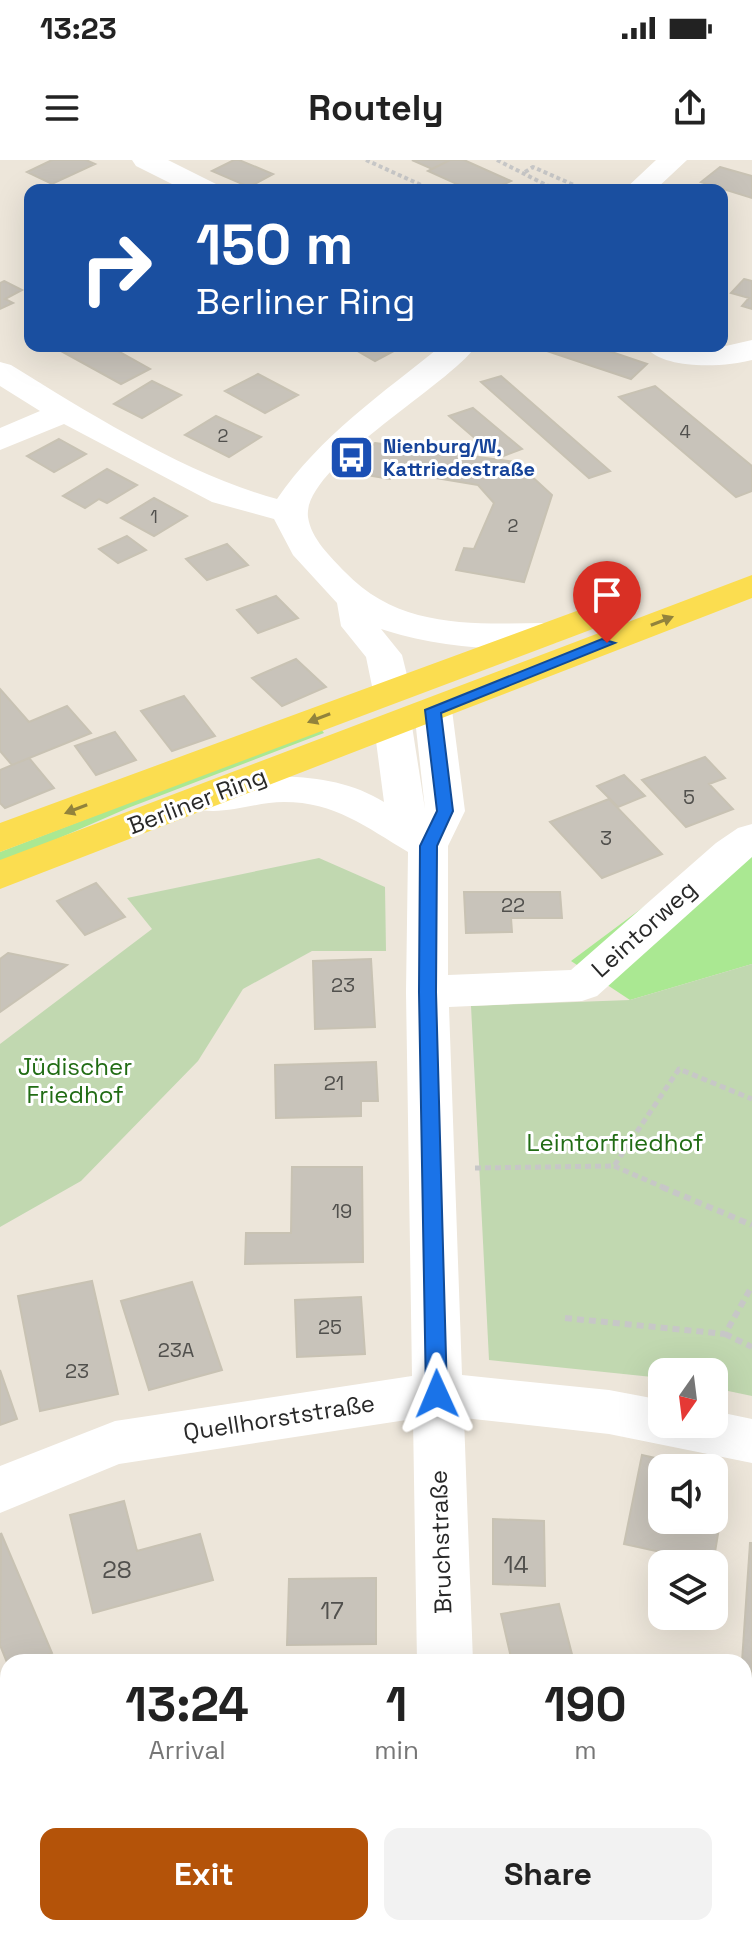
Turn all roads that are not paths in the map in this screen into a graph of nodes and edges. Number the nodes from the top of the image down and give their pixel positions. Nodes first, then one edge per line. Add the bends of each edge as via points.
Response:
1 (146, 160) edge
2 (673, 160) edge
3 (194, 184) edge
4 (645, 184) edge
5 (752, 349) edge
6 (453, 352) edge
7 (681, 352) edge
8 (0, 372) edge
9 (65, 412) junction
10 (0, 440) edge
11 (290, 513) junction
12 (752, 556) edge
13 (752, 586) edge
14 (355, 603) junction
15 (393, 622) junction
16 (545, 634) junction
17 (430, 694) junction
18 (392, 708) junction
19 (206, 799) junction
20 (0, 838) edge
21 (752, 838) edge
22 (428, 846) junction
23 (0, 875) edge
24 (427, 992) junction
25 (437, 1394) junction
26 (648, 1419) edge
27 (728, 1436) edge
28 (752, 1441) edge
29 (0, 1490) edge
30 (445, 1654) edge

1 - 3 street
2 - 4 street
5 - 7 street via 708,360
6 - 11 street via 315,473
8 - 9 street
9 - 10 street
9 - 11 street via 224,495
11 - 14 street via 300,542
12 - 16 main road, Berliner Ring
17 -> 13 main road, Berliner Ring
14 - 15 street
14 - 18 street via 359,626 384,655
15 - 16 street via 450,636
15 - 17 street, Bruchstraße via 418,645
16 - 17 main road, Berliner Ring
17 - 18 main road, Berliner Ring
17 - 22 street, Bruchstraße via 445,811
18 - 19 main road, Berliner Ring
18 -> 20 main road, Berliner Ring
18 - 22 street via 405,809
19 - 22 street via 284,789 347,797
19 - 23 main road, Berliner Ring
21 - 24 street, Leintorweg via 582,985
22 - 24 street, Bruchstraße
24 - 25 street, Bruchstraße
25 - 26 street, Quellhorststraße
25 - 29 street, Quellhorststraße via 115,1443
25 - 30 street, Bruchstraße
27 - 28 street

